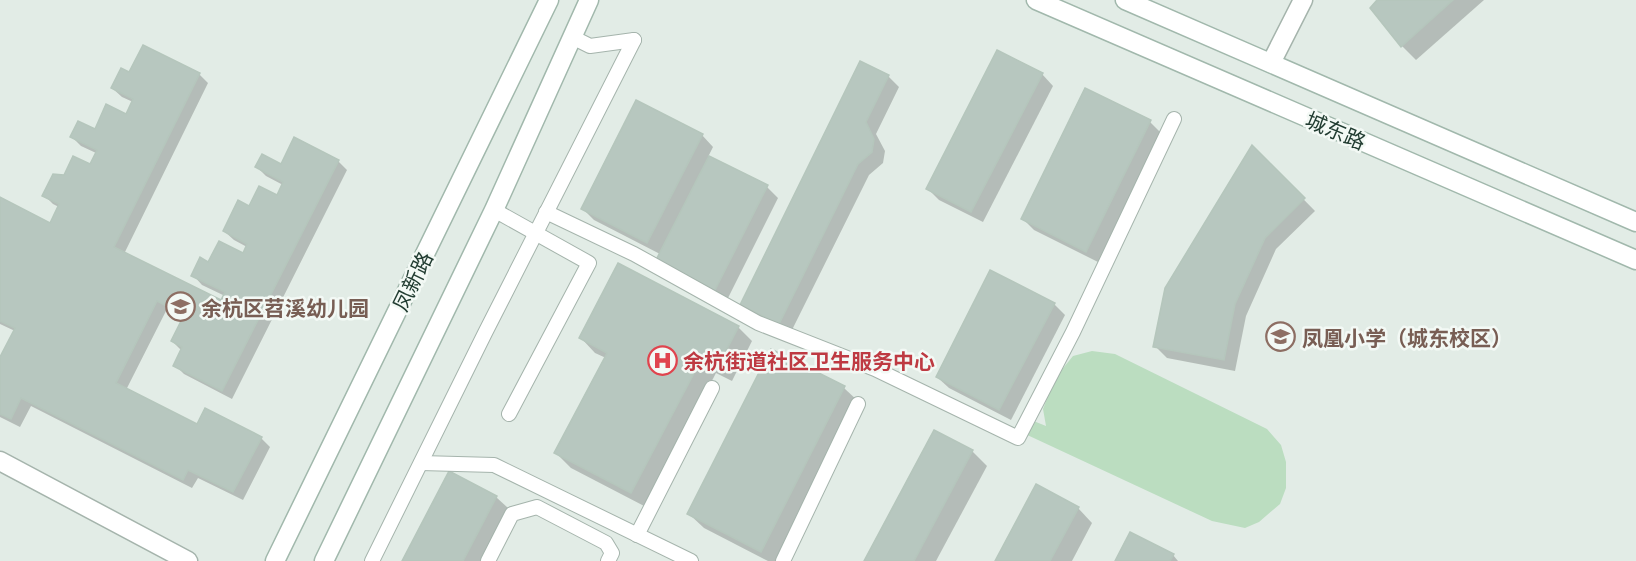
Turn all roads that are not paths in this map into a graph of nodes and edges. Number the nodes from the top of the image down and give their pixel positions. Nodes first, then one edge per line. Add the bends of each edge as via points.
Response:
1 (549, 0) edge
2 (589, 0) edge
3 (1036, 0) edge
4 (1125, 0) edge
5 (1303, 0) edge
6 (572, 37) junction
7 (1271, 63) junction
8 (1174, 119) dead end
9 (494, 210) junction
10 (546, 213) junction
11 (1636, 222) edge
12 (535, 234) junction
13 (1636, 260) edge
14 (712, 388) dead end
15 (858, 404) dead end
16 (509, 414) dead end
17 (0, 461) edge
18 (421, 463) junction
19 (637, 535) junction
20 (188, 561) edge
21 (275, 561) edge
22 (324, 561) edge
23 (372, 561) edge
24 (488, 561) edge
25 (608, 561) edge
26 (691, 561) edge
27 (783, 561) edge

1 - 21 street, 凤新路
2 - 6 street, 凤新路
3 - 13 street, 城东路
4 - 7 street, 城东路
5 - 7 street
6 - 9 street, 凤新路
6 - 10 lane via 590,46 634,40
7 - 11 street, 城东路
8 - 10 lane via 1018,438 875,369 758,323 634,254
9 - 12 lane
9 - 22 street, 凤新路
10 - 12 lane
12 - 16 lane via 589,263
12 - 18 lane
14 - 19 lane
15 - 27 lane
17 - 20 street
18 - 19 lane via 494,465
18 - 23 lane
19 - 26 lane
24 - 25 lane via 512,514 537,507 606,543 612,553

